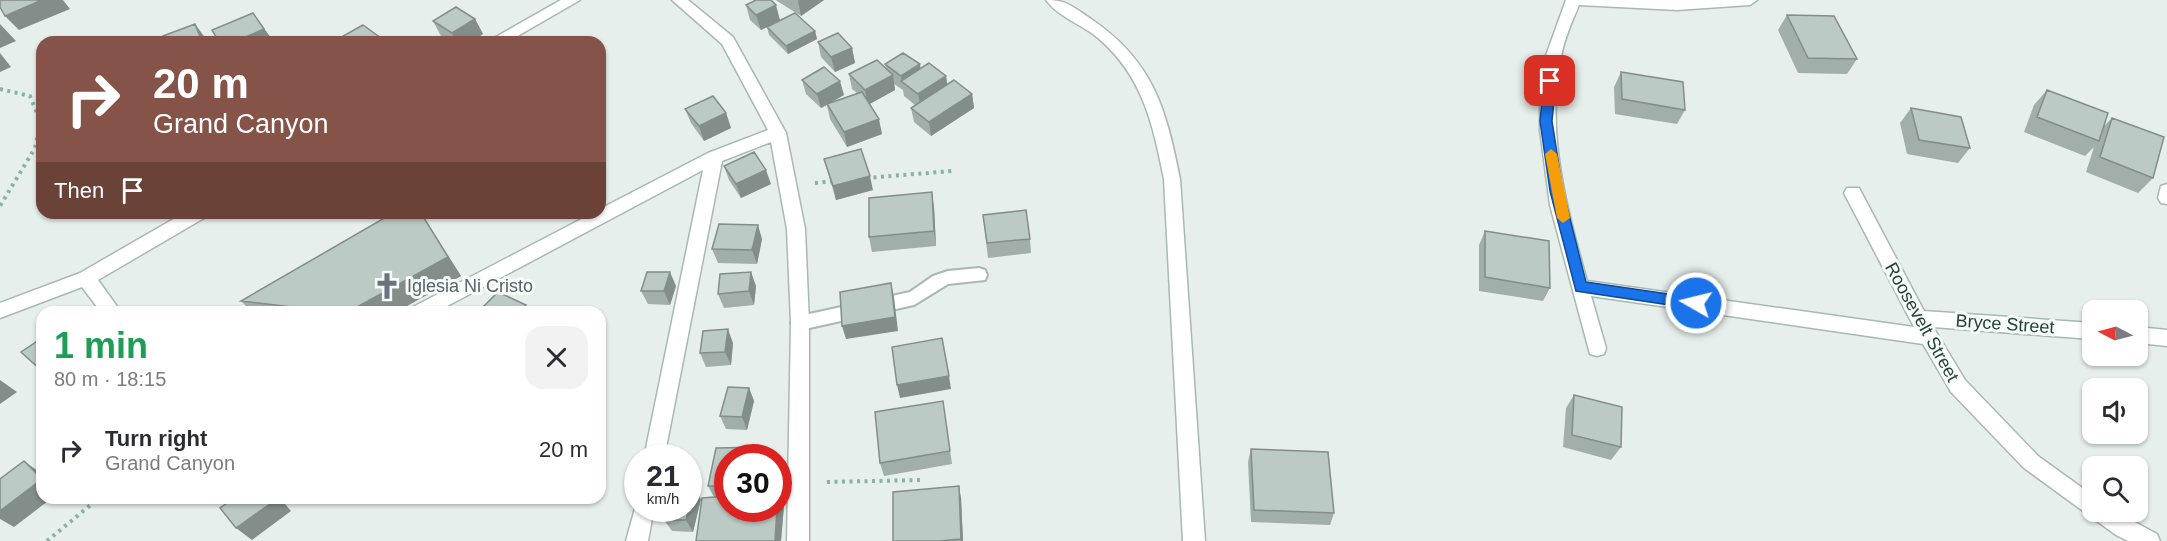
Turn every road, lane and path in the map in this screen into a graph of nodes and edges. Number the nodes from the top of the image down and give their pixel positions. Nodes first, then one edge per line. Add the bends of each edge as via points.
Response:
1 (573, 0) edge
2 (679, 0) edge
3 (1053, 0) edge
4 (1574, 0) edge
5 (1750, 0) edge
6 (506, 36) edge
7 (0, 89) edge
8 (36, 111) edge
9 (778, 133) junction
10 (36, 144) edge
11 (714, 157) junction
12 (952, 171) dead end
13 (858, 179) edge
14 (847, 180) edge
15 (788, 185) junction
16 (2167, 190) edge
17 (1852, 193) dead end
18 (2167, 198) edge
19 (0, 206) edge
20 (606, 214) edge
21 (188, 219) edge
22 (596, 219) edge
23 (979, 275) dead end
24 (86, 278) junction
25 (1581, 287) junction
26 (107, 306) edge
27 (431, 306) edge
28 (0, 311) edge
29 (1917, 318) junction
30 (800, 323) junction
31 (2082, 330) edge
32 (2148, 336) edge
33 (1928, 337) junction
34 (2167, 338) edge
35 (1598, 348) dead end
36 (657, 444) edge
37 (922, 480) dead end
38 (799, 482) junction
39 (2082, 500) edge
40 (92, 504) edge
41 (641, 522) edge
42 (2114, 522) edge
43 (47, 541) edge
44 (637, 541) edge
45 (798, 541) edge
46 (1194, 541) edge
47 (2149, 541) edge

1 - 6 street
2 - 9 street via 729,41
3 - 46 street via 1104,34 1136,69 1160,120 1172,179
4 - 5 street via 1677,5
4 - 25 street via 1552,60 1546,121 1557,191
7 - 8 path via 30,96
9 - 11 street
9 - 15 street
10 - 19 path
11 - 20 street
11 - 36 street
12 - 13 path
14 - 15 path
15 - 30 street via 796,229
16 - 18 street
17 - 29 street, Roosevelt Street
21 - 24 street
22 - 27 street
23 - 30 lane via 938,281 914,298
24 - 26 street
24 - 28 street
25 - 33 street
25 - 35 street
29 - 31 street, Bryce Street
29 - 33 street, Roosevelt Street
30 - 38 street
32 - 34 street
33 - 39 street, Roosevelt Street via 1958,386 2031,462
37 - 38 path
38 - 45 street
40 - 43 path
41 - 44 street
42 - 47 street

